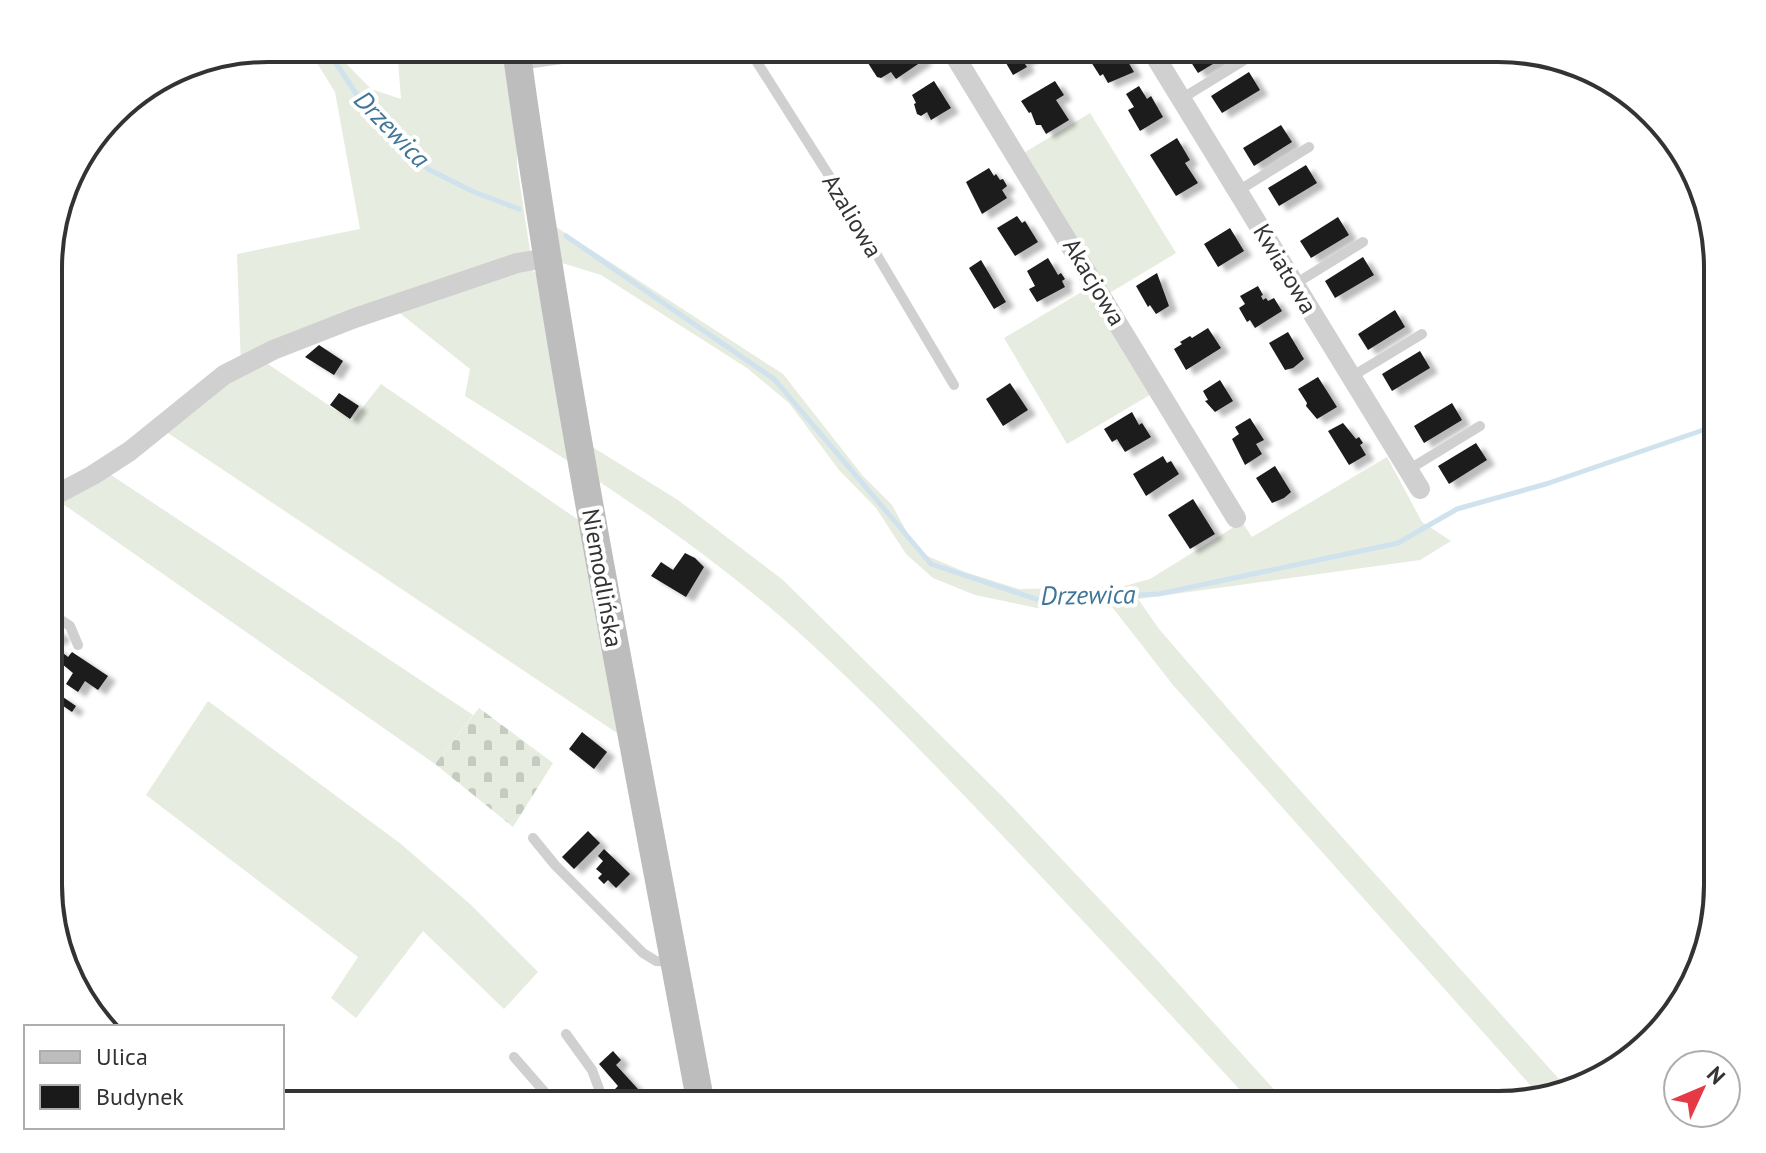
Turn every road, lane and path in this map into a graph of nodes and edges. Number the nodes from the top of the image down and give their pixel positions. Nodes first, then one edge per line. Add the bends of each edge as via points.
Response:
1 (518, 62) edge
2 (757, 62) edge
3 (959, 62) edge
4 (1159, 62) edge
5 (1241, 62) edge
6 (1181, 99) junction
7 (1309, 147) dead end
8 (1238, 191) junction
9 (1363, 242) dead end
10 (547, 258) junction
11 (1295, 284) junction
12 (1422, 334) dead end
13 (1351, 377) junction
14 (954, 385) dead end
15 (1480, 426) dead end
16 (1408, 470) junction
17 (1420, 489) dead end
18 (62, 492) edge
19 (1236, 518) dead end
20 (62, 621) edge
21 (78, 645) dead end
22 (533, 838) dead end
23 (673, 962) junction
24 (566, 1034) dead end
25 (514, 1057) dead end
26 (544, 1091) edge
27 (600, 1091) edge
28 (698, 1091) edge

1 - 10 main road, Niemodlińska
2 - 14 lane, Azaliowa
3 - 19 street, Akacjowa
4 - 6 street, Kwiatowa
5 - 6 lane
6 - 8 street, Kwiatowa
7 - 8 lane
8 - 11 street, Kwiatowa
9 - 11 lane
10 - 18 street via 517,263 273,350 224,375 130,451
10 - 23 main road, Niemodlińska
11 - 13 street, Kwiatowa
12 - 13 lane
13 - 16 street, Kwiatowa
15 - 16 lane
16 - 17 street, Kwiatowa
20 - 21 lane
22 - 23 lane via 643,953
23 - 28 main road, Niemodlińska
24 - 27 lane via 592,1070
25 - 26 lane

